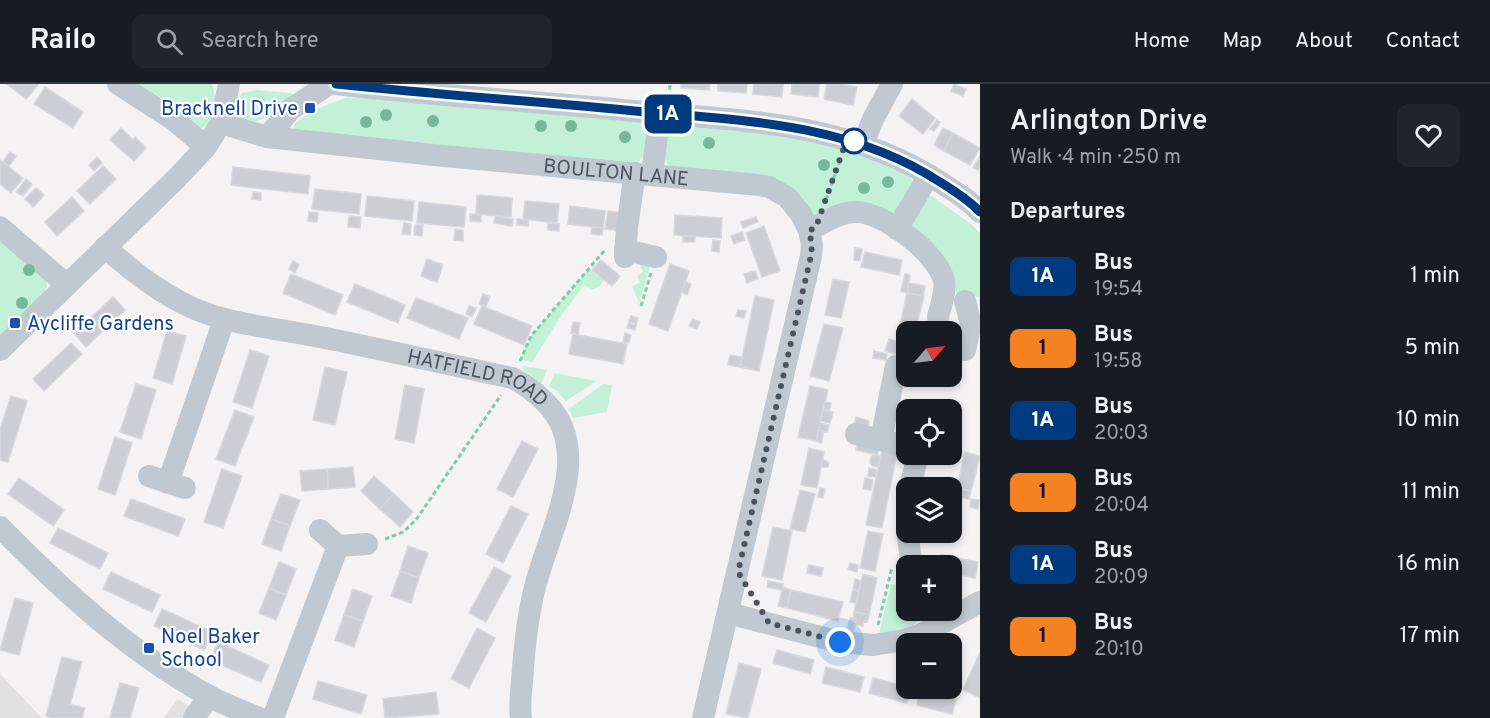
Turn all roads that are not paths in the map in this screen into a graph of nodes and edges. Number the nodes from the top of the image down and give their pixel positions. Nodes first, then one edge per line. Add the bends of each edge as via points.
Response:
1 (118, 84) edge
2 (229, 84) edge
3 (330, 84) edge
4 (892, 84) edge
5 (347, 85) edge
6 (660, 113) junction
7 (221, 123) junction
8 (267, 137) junction
9 (855, 141) junction
10 (206, 147) junction
11 (644, 174) junction
12 (929, 175) junction
13 (980, 212) edge
14 (0, 227) edge
15 (812, 229) junction
16 (897, 229) junction
17 (105, 248) junction
18 (656, 257) road end
19 (67, 285) junction
20 (224, 320) junction
21 (0, 350) edge
22 (965, 350) dead end
23 (896, 366) dead end
24 (856, 434) dead end
25 (881, 440) junction
26 (896, 444) edge
27 (168, 483) dead end
28 (0, 527) edge
29 (320, 530) dead end
30 (368, 544) dead end
31 (338, 546) junction
32 (980, 602) edge
33 (962, 608) edge
34 (728, 613) junction
35 (930, 621) edge
36 (209, 696) junction
37 (194, 718) edge
38 (259, 718) edge
39 (273, 718) edge
40 (521, 718) edge
41 (703, 718) edge

1 - 10 street via 174,120
2 - 7 street
3 - 8 street via 291,110
4 - 9 street via 873,119
5 - 6 street
6 - 9 street via 787,126
6 - 11 street
7 - 8 street, BOULTON LANE
7 - 10 street
8 - 11 street, BOULTON LANE
9 - 12 street
10 - 17 street
11 - 15 street, BOULTON LANE via 769,187 787,197
11 - 18 street via 625,254
12 - 13 street
12 - 16 street
14 - 19 street
15 - 16 street via 840,214 858,212
15 - 34 street via 811,256
16 - 22 street via 935,261 945,284 940,307 969,302 971,324
17 - 19 street
17 - 20 street, HATFIELD ROAD via 159,290
19 - 21 street
20 - 27 street
20 - 40 street, HATFIELD ROAD via 512,378 550,407 565,430 570,458 565,489 530,606
23 - 25 street
24 - 25 street
25 - 26 street
28 - 36 street via 65,592 113,632
29 - 31 street
30 - 31 street
31 - 39 street
32 - 33 street
34 - 35 street via 840,642 873,645 904,640
34 - 41 street
36 - 37 street
36 - 38 street

